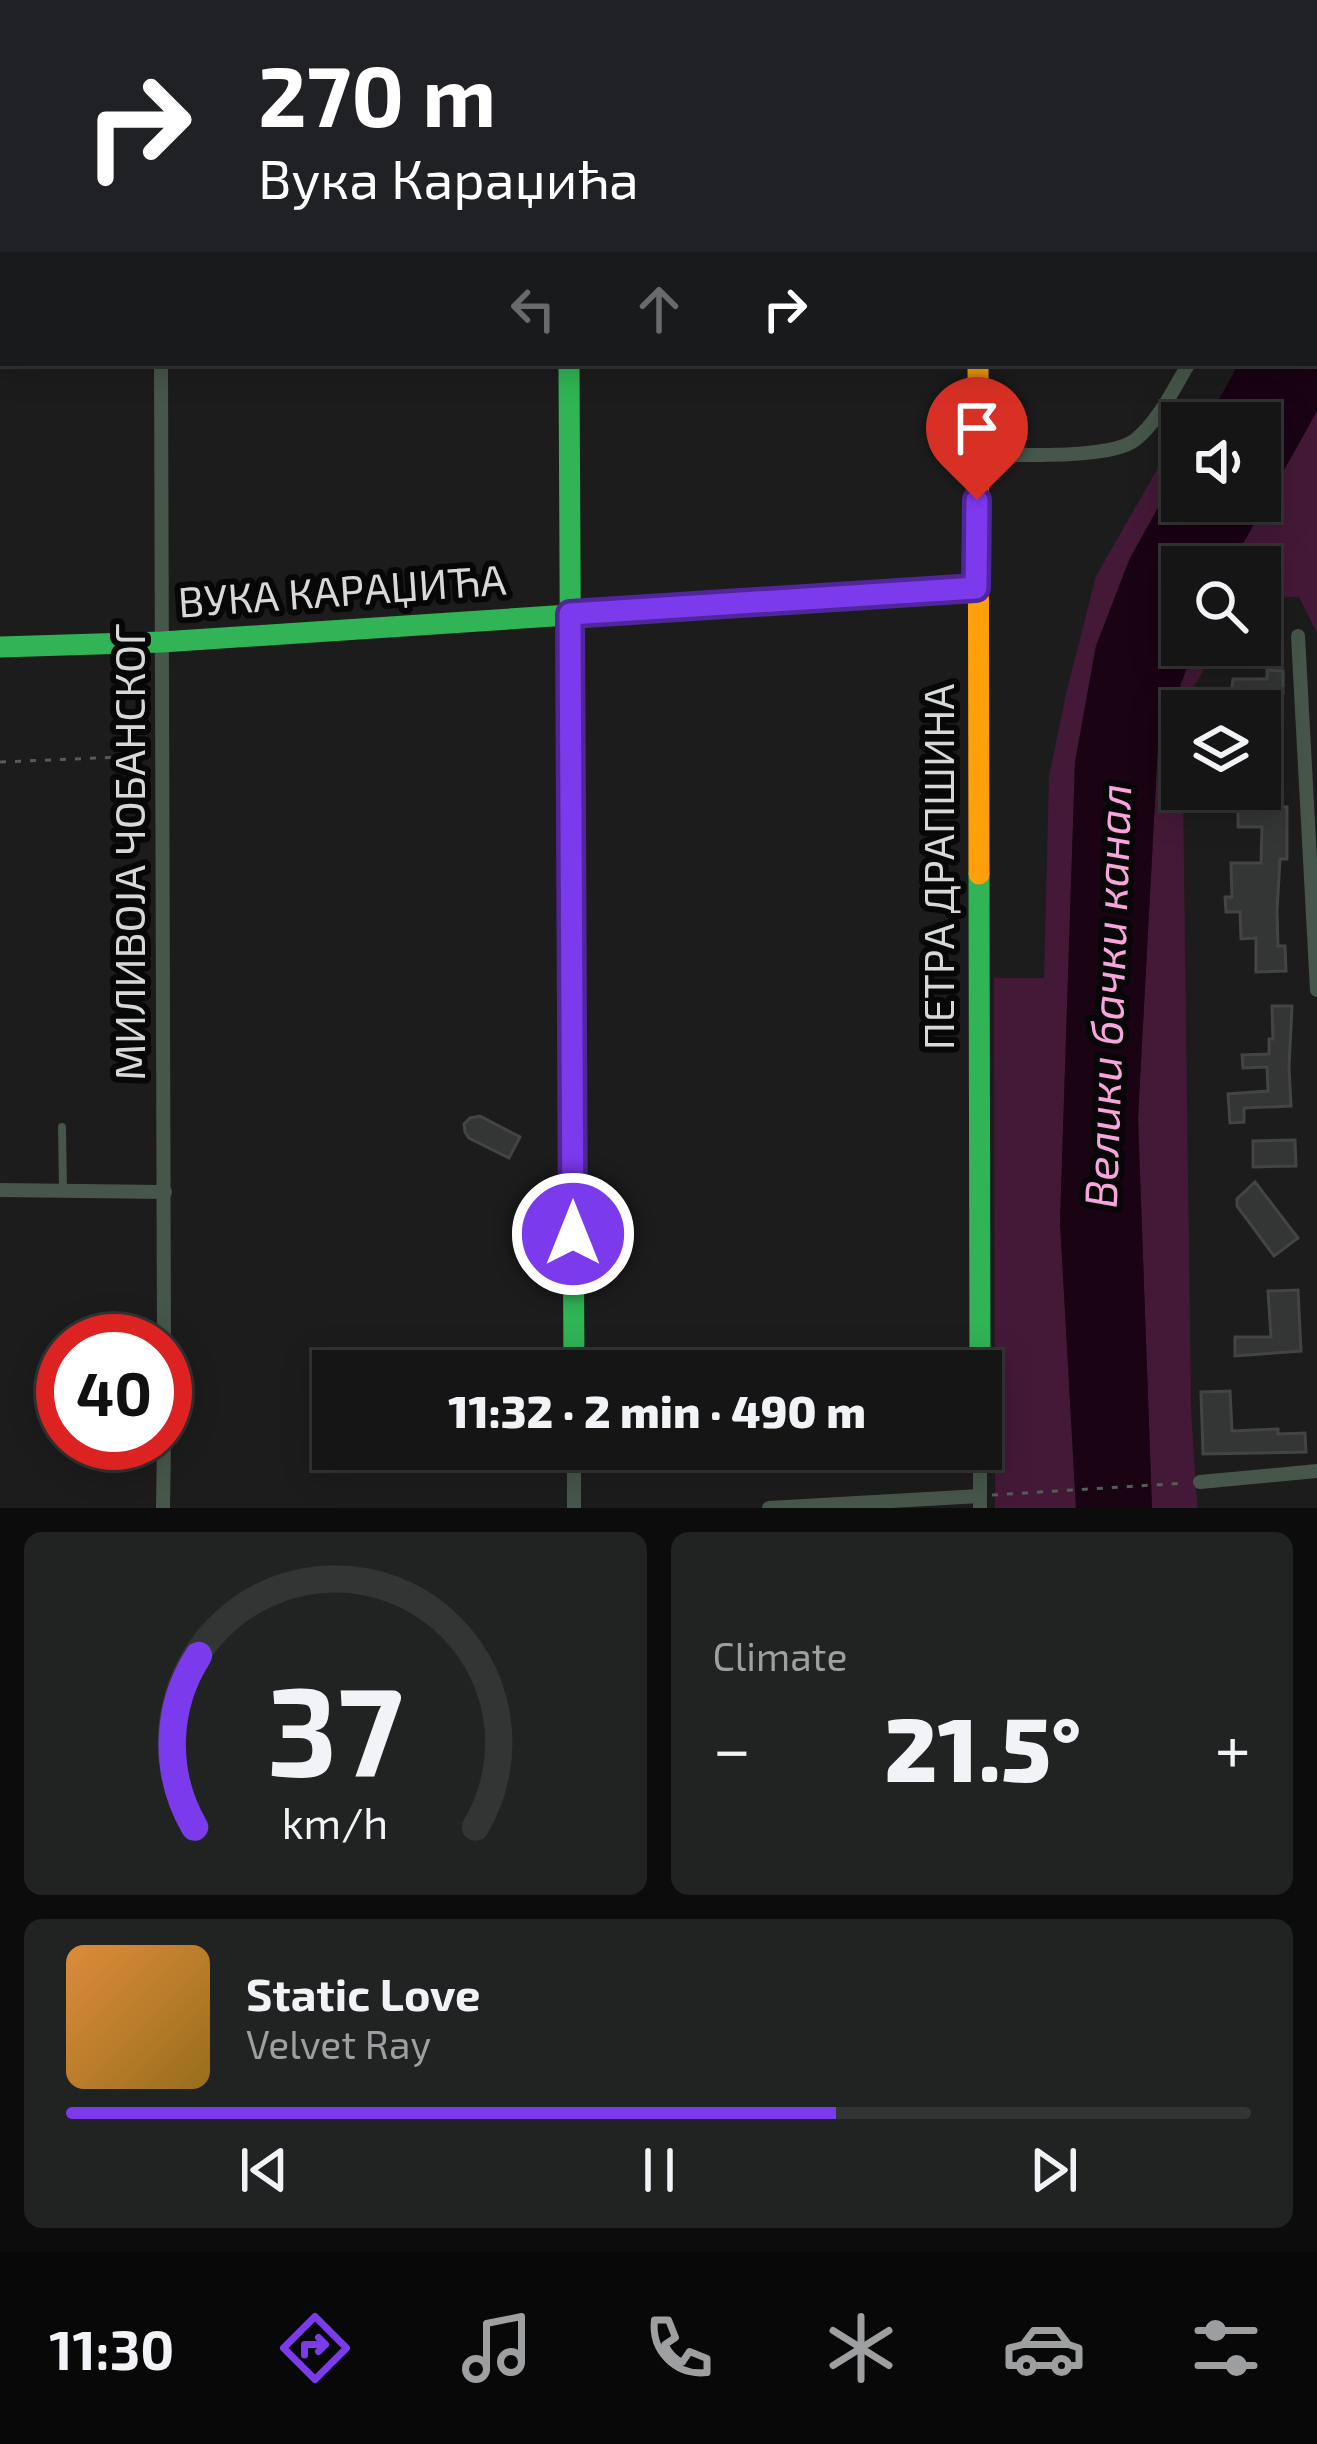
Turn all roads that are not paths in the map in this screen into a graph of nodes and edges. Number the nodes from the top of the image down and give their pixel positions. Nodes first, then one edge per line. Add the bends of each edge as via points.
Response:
1 (161, 366) edge
2 (569, 366) edge
3 (978, 366) edge
4 (1187, 366) edge
5 (978, 455) junction
6 (976, 588) junction
7 (570, 614) junction
8 (1298, 636) dead end
9 (162, 642) junction
10 (0, 646) edge
11 (1317, 990) edge
12 (62, 1126) dead end
13 (0, 1190) edge
14 (63, 1192) junction
15 (165, 1192) junction
16 (164, 1314) edge
17 (574, 1350) edge
18 (980, 1350) edge
19 (164, 1470) edge
20 (574, 1470) edge
21 (980, 1470) edge
22 (1317, 1471) edge
23 (1200, 1482) road end
24 (980, 1502) edge
25 (163, 1508) edge
26 (574, 1508) edge
27 (769, 1508) edge

1 - 9 street, МИЛИВОЈА ЧОБАНСКОГ
2 - 7 street
3 - 5 street, ПЕТРА ДРАПШИНА
4 - 5 street via 1152,422 1125,446
5 - 6 street, ПЕТРА ДРАПШИНА
6 - 7 street, ВУКА КАРАЏИЋА
6 - 18 street, ПЕТРА ДРАПШИНА
7 - 9 street, ВУКА КАРАЏИЋА
7 - 17 street
8 - 11 street
9 - 10 street, ВУКА КАРАЏИЋА
9 - 15 street, МИЛИВОЈА ЧОБАНСКОГ
12 - 14 lane
13 - 14 street
14 - 15 street
15 - 16 street, МИЛИВОЈА ЧОБАНСКОГ
19 - 25 street
20 - 26 street
21 - 24 street
22 - 23 street
24 - 27 street

